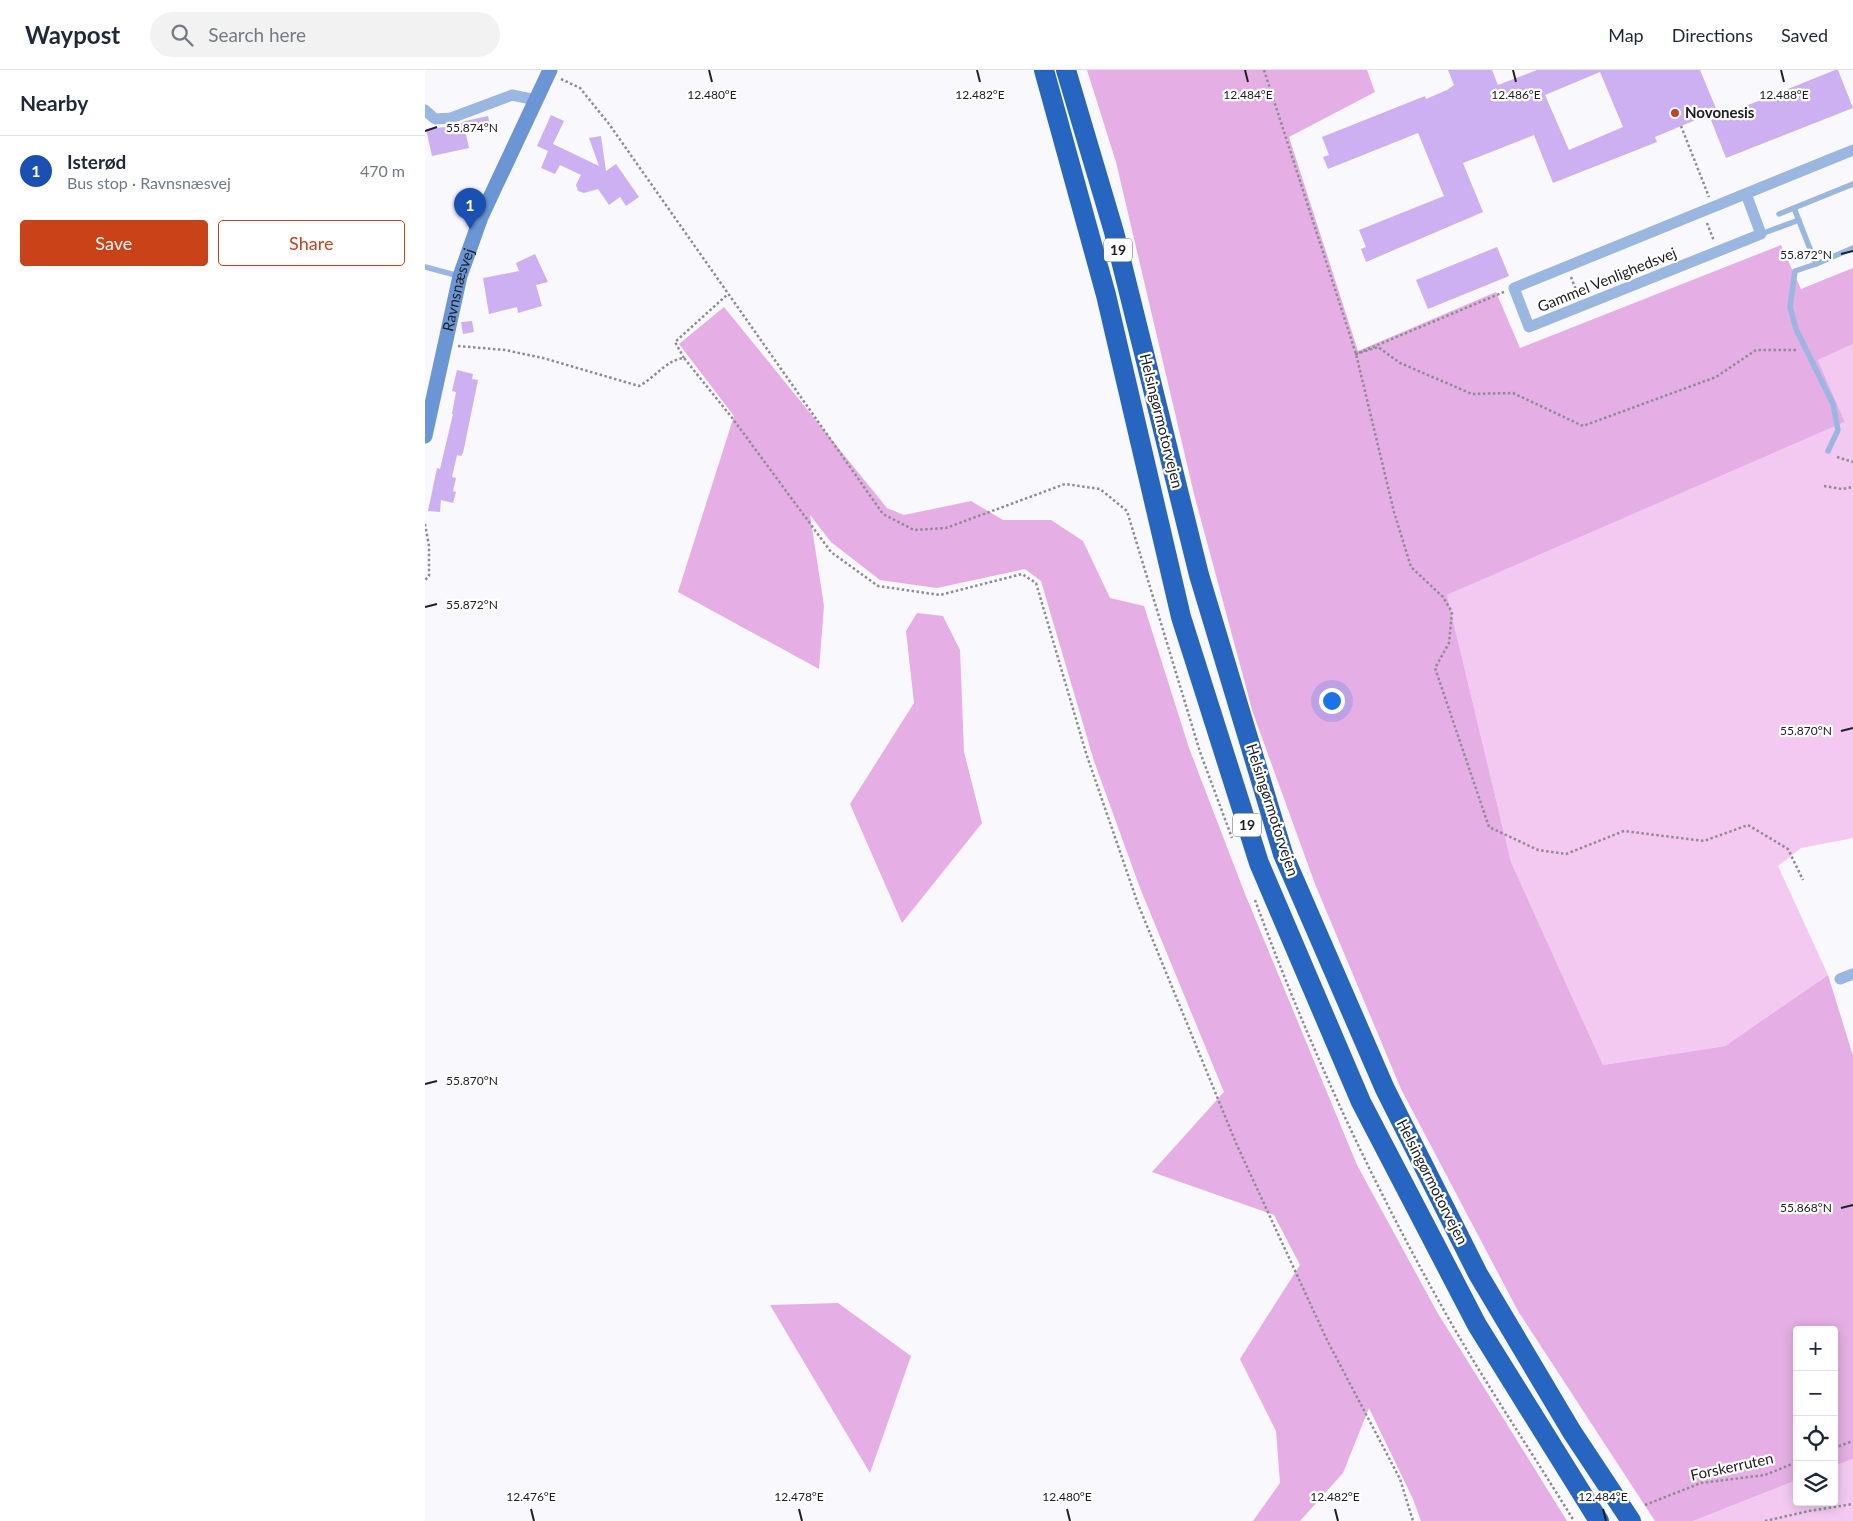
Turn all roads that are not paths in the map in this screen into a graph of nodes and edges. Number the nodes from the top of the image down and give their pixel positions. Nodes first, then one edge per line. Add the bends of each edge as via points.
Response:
1 (1044, 70) edge
2 (1066, 70) edge
3 (549, 72) edge
4 (536, 100) junction
5 (425, 110) edge
6 (1853, 150) edge
7 (1853, 184) edge
8 (1746, 194) junction
9 (1794, 208) junction
10 (1779, 214) dead end
11 (1799, 220) junction
12 (1761, 234) junction
13 (1853, 248) edge
14 (1816, 264) junction
15 (425, 267) edge
16 (460, 276) junction
17 (425, 436) edge
18 (1828, 451) dead end
19 (1853, 974) edge
20 (1840, 979) dead end
21 (1599, 1521) edge
22 (1631, 1521) edge

1 - 21 highway, Helsingørmotorvejen / 19 via 1107,295 1181,618 1259,863 1361,1102 1477,1326
2 - 22 highway, Helsingørmotorvejen / 19 via 1121,260 1199,575 1283,854 1385,1089 1478,1274 1572,1432
3 - 4 main road, Ravnsnæsvej
4 - 5 street via 512,95 451,118 435,119
4 - 16 main road, Ravnsnæsvej via 481,217
6 - 8 street, Gammel Venlighedsvej
7 - 9 lane
8 - 12 street
8 - 12 street, Gammel Venlighedsvej via 1514,288 1529,327
9 - 10 lane
9 - 11 lane
11 - 12 lane
11 - 14 lane
13 - 14 lane
14 - 18 lane via 1795,271 1790,308 1805,350 1833,404 1838,430
15 - 16 lane
16 - 17 main road, Ravnsnæsvej
19 - 20 street

